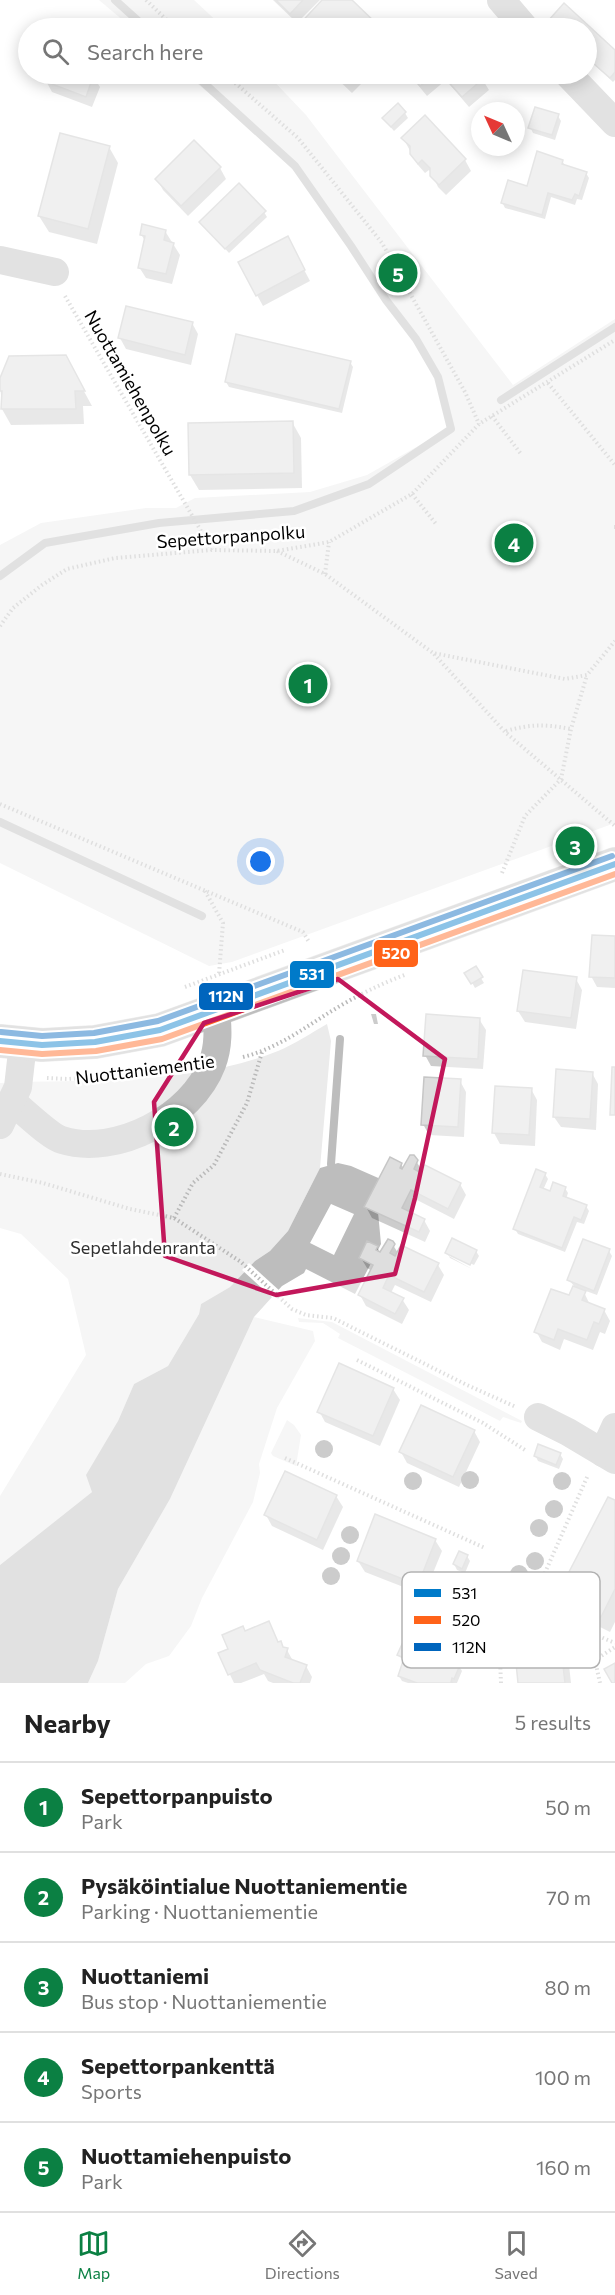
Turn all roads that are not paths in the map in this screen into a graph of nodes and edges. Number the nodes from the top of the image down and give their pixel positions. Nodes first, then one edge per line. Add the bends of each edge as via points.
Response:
1 (501, 0) edge
2 (516, 18) edge
3 (578, 84) edge
4 (615, 123) edge
5 (0, 260) edge
6 (55, 272) road end
7 (615, 864) edge
8 (216, 1010) junction
9 (11, 1042) edge
10 (11, 1101) edge
11 (538, 1417) road end
12 (615, 1427) edge
13 (606, 1455) edge

1 - 2 street
3 - 4 street
5 - 6 street
7 - 8 main road, Nuottaniementie
8 - 9 main road, Nuottaniementie via 160,1030 95,1042
8 - 10 street via 218,1035 212,1064 196,1093 173,1115 127,1138 88,1145 59,1140
9 - 10 street
11 - 13 street
12 - 13 street

